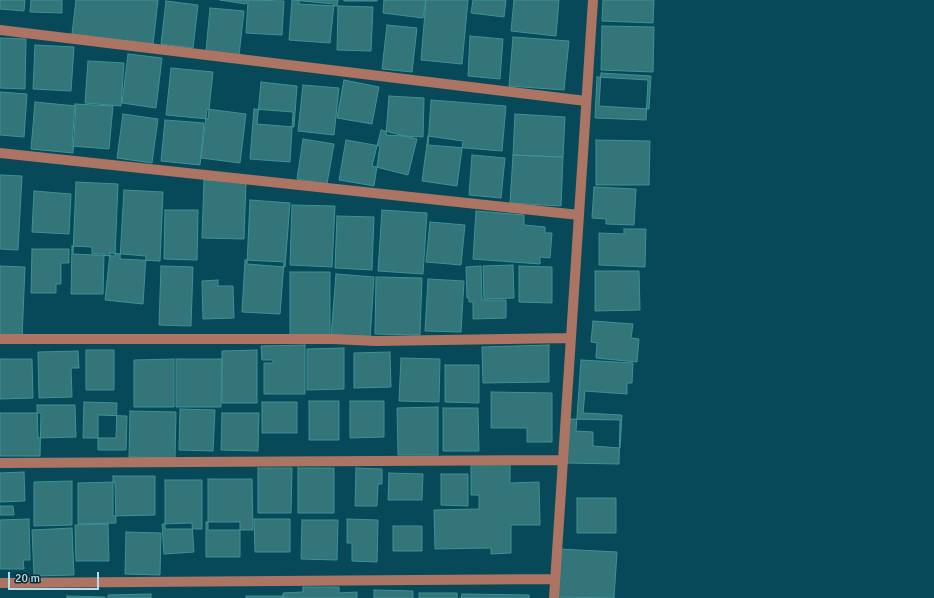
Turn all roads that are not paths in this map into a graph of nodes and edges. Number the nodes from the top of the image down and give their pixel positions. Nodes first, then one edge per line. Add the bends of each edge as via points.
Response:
1 (593, 0) edge
2 (0, 30) edge
3 (586, 101) junction
4 (0, 153) edge
5 (579, 214) junction
6 (571, 338) junction
7 (0, 339) edge
8 (563, 460) junction
9 (0, 463) edge
10 (555, 579) junction
11 (0, 583) edge
12 (554, 598) edge

1 - 3 street
2 - 3 street
3 - 5 street
4 - 5 street
5 - 6 street
6 - 7 street via 376,341
6 - 8 street
8 - 9 street
8 - 10 street
10 - 11 street
10 - 12 street

